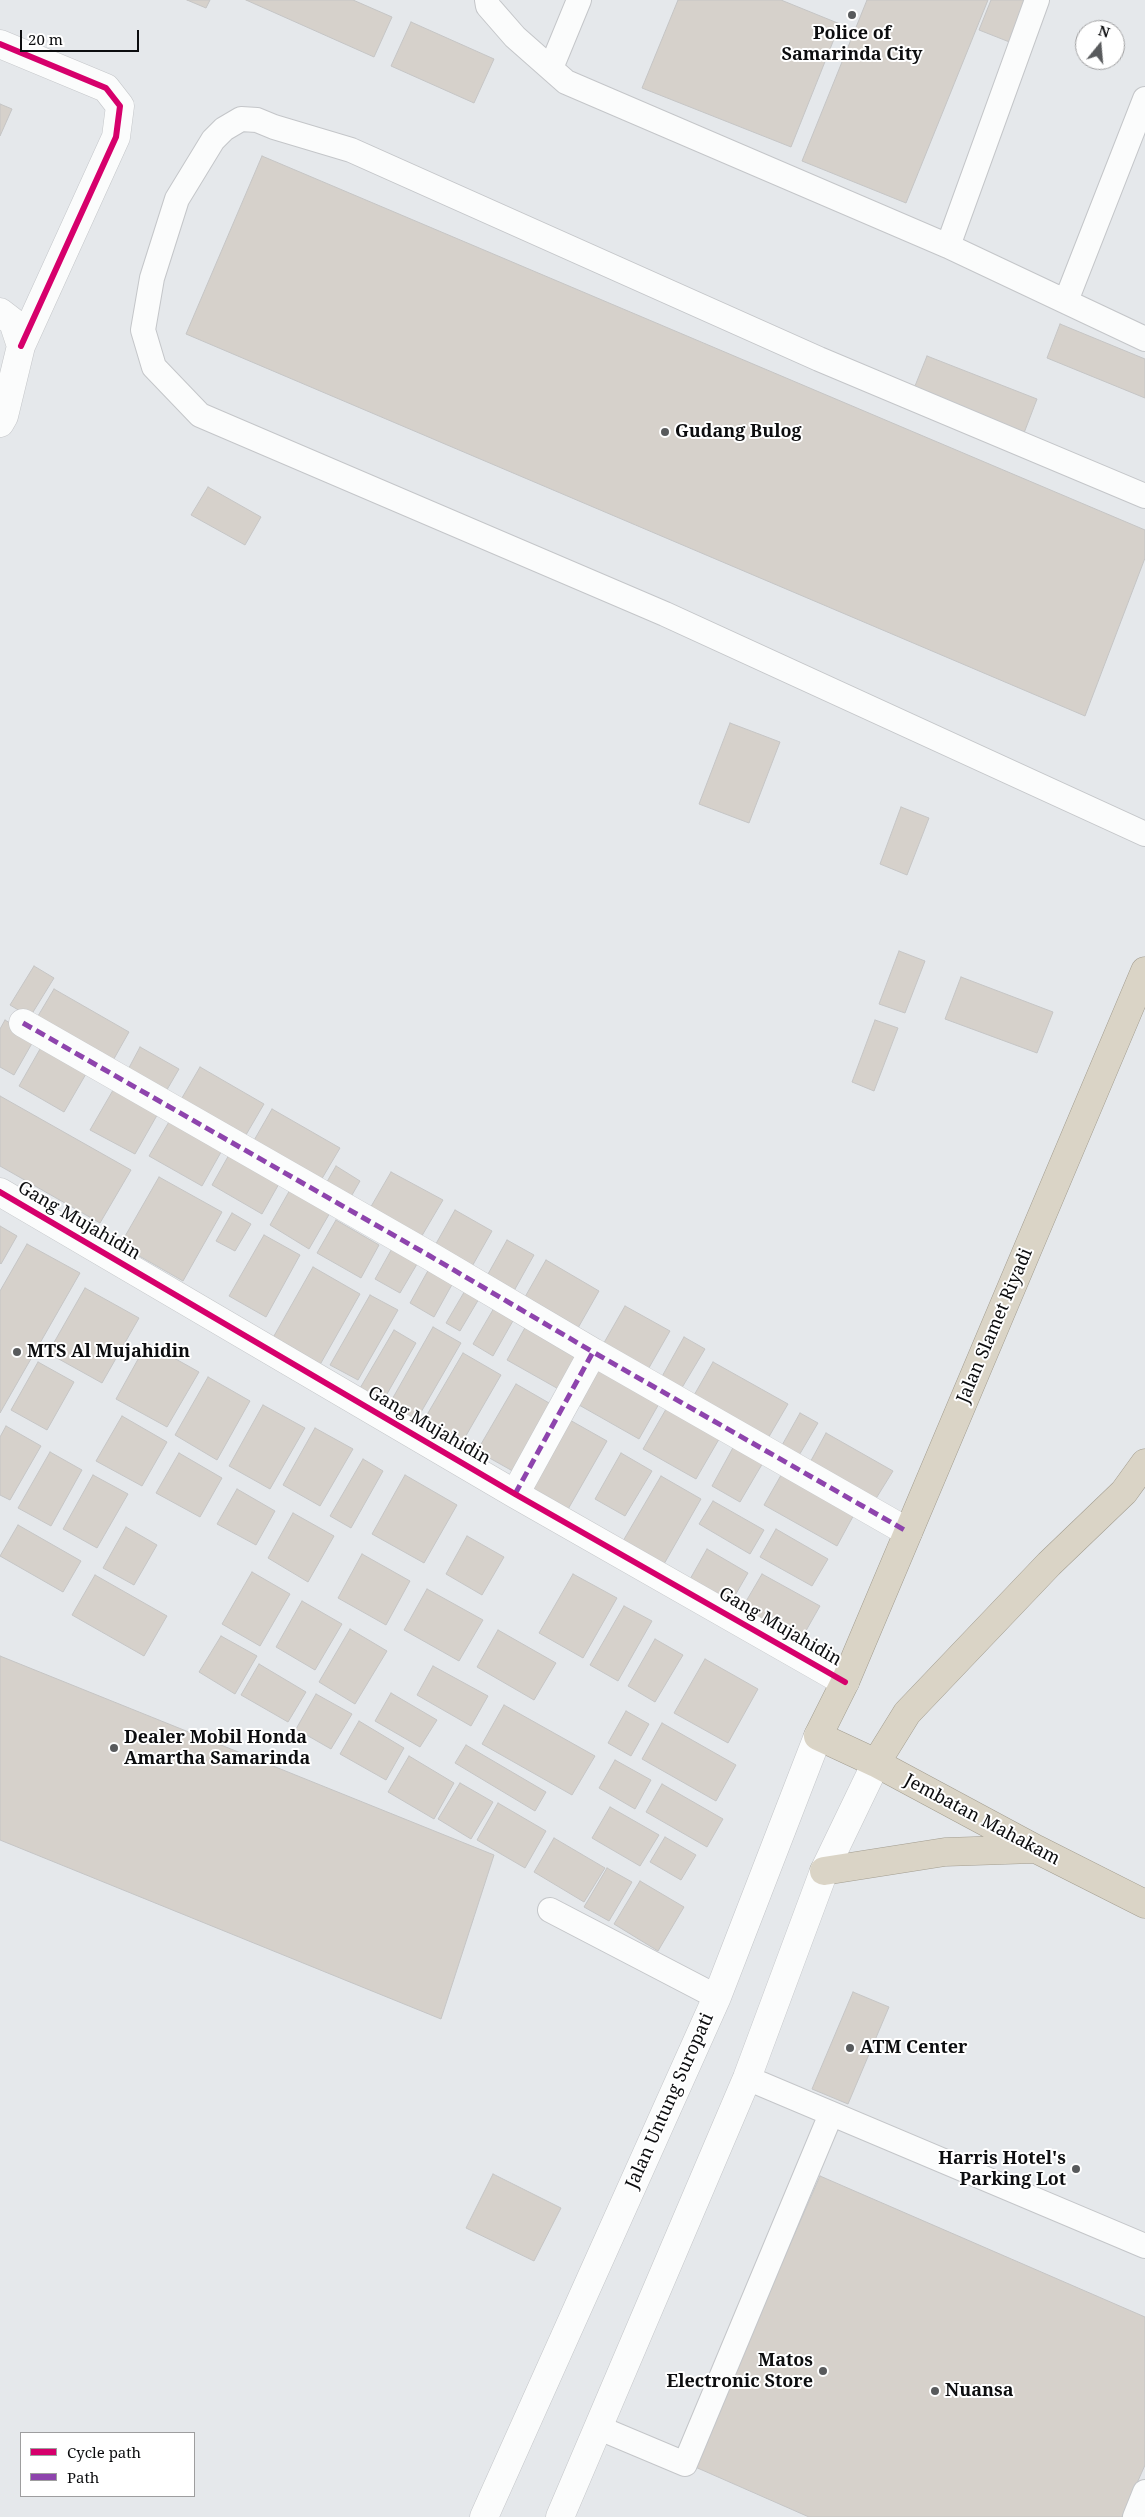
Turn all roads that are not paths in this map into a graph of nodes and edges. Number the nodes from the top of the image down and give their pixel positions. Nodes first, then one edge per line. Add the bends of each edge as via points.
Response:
1 (579, 0) edge
2 (1037, 0) edge
3 (484, 2) edge
4 (0, 44) edge
5 (551, 68) junction
6 (1145, 99) edge
7 (948, 246) junction
8 (1066, 301) junction
9 (0, 312) edge
10 (1145, 339) edge
11 (21, 346) junction
12 (0, 423) edge
13 (1145, 496) edge
14 (1145, 834) edge
15 (1145, 971) edge
16 (23, 1023) dead end
17 (0, 1192) edge
18 (593, 1352) junction
19 (1145, 1463) edge
20 (514, 1494) junction
21 (908, 1532) junction
22 (845, 1682) junction
23 (818, 1736) junction
24 (876, 1763) junction
25 (1036, 1849) junction
26 (824, 1871) junction
27 (1145, 1904) edge
28 (550, 1910) dead end
29 (717, 1996) junction
30 (747, 2078) junction
31 (831, 2114) junction
32 (1145, 2246) edge
33 (597, 2428) junction
34 (1145, 2492) edge
35 (484, 2517) edge
36 (560, 2517) edge
37 (1135, 2517) edge

1 - 5 lane
2 - 7 lane
3 - 5 lane via 515,37
4 - 11 street via 106,88 120,106 116,138
5 - 7 lane via 566,82
6 - 8 lane
7 - 8 lane
8 - 10 lane
9 - 11 street via 13,322
11 - 12 street
13 - 14 lane via 819,359 351,150 257,120 240,119 213,140 177,199 152,278 143,330 154,367 200,415 665,614
15 - 21 highway, Jalan Slamet Riyadi
16 - 18 street
17 - 20 street, Gang Mujahidin
18 - 20 street
18 - 21 street
19 - 24 highway via 1124,1492 1049,1564 907,1713
20 - 22 street, Gang Mujahidin
21 - 22 highway, Jalan Slamet Riyadi
22 - 23 highway, Jalan Untung Suropati
23 - 24 highway, Jembatan Mahakam
23 - 29 street, Jalan Untung Suropati
24 - 25 highway, Jembatan Mahakam
24 - 26 street
25 - 26 highway via 945,1852
25 - 27 highway, Jembatan Mahakam
26 - 30 street
28 - 29 lane
29 - 35 street, Jalan Untung Suropati
30 - 31 lane
30 - 33 street
31 - 32 lane
31 - 33 lane via 684,2464
33 - 36 street
34 - 37 lane

